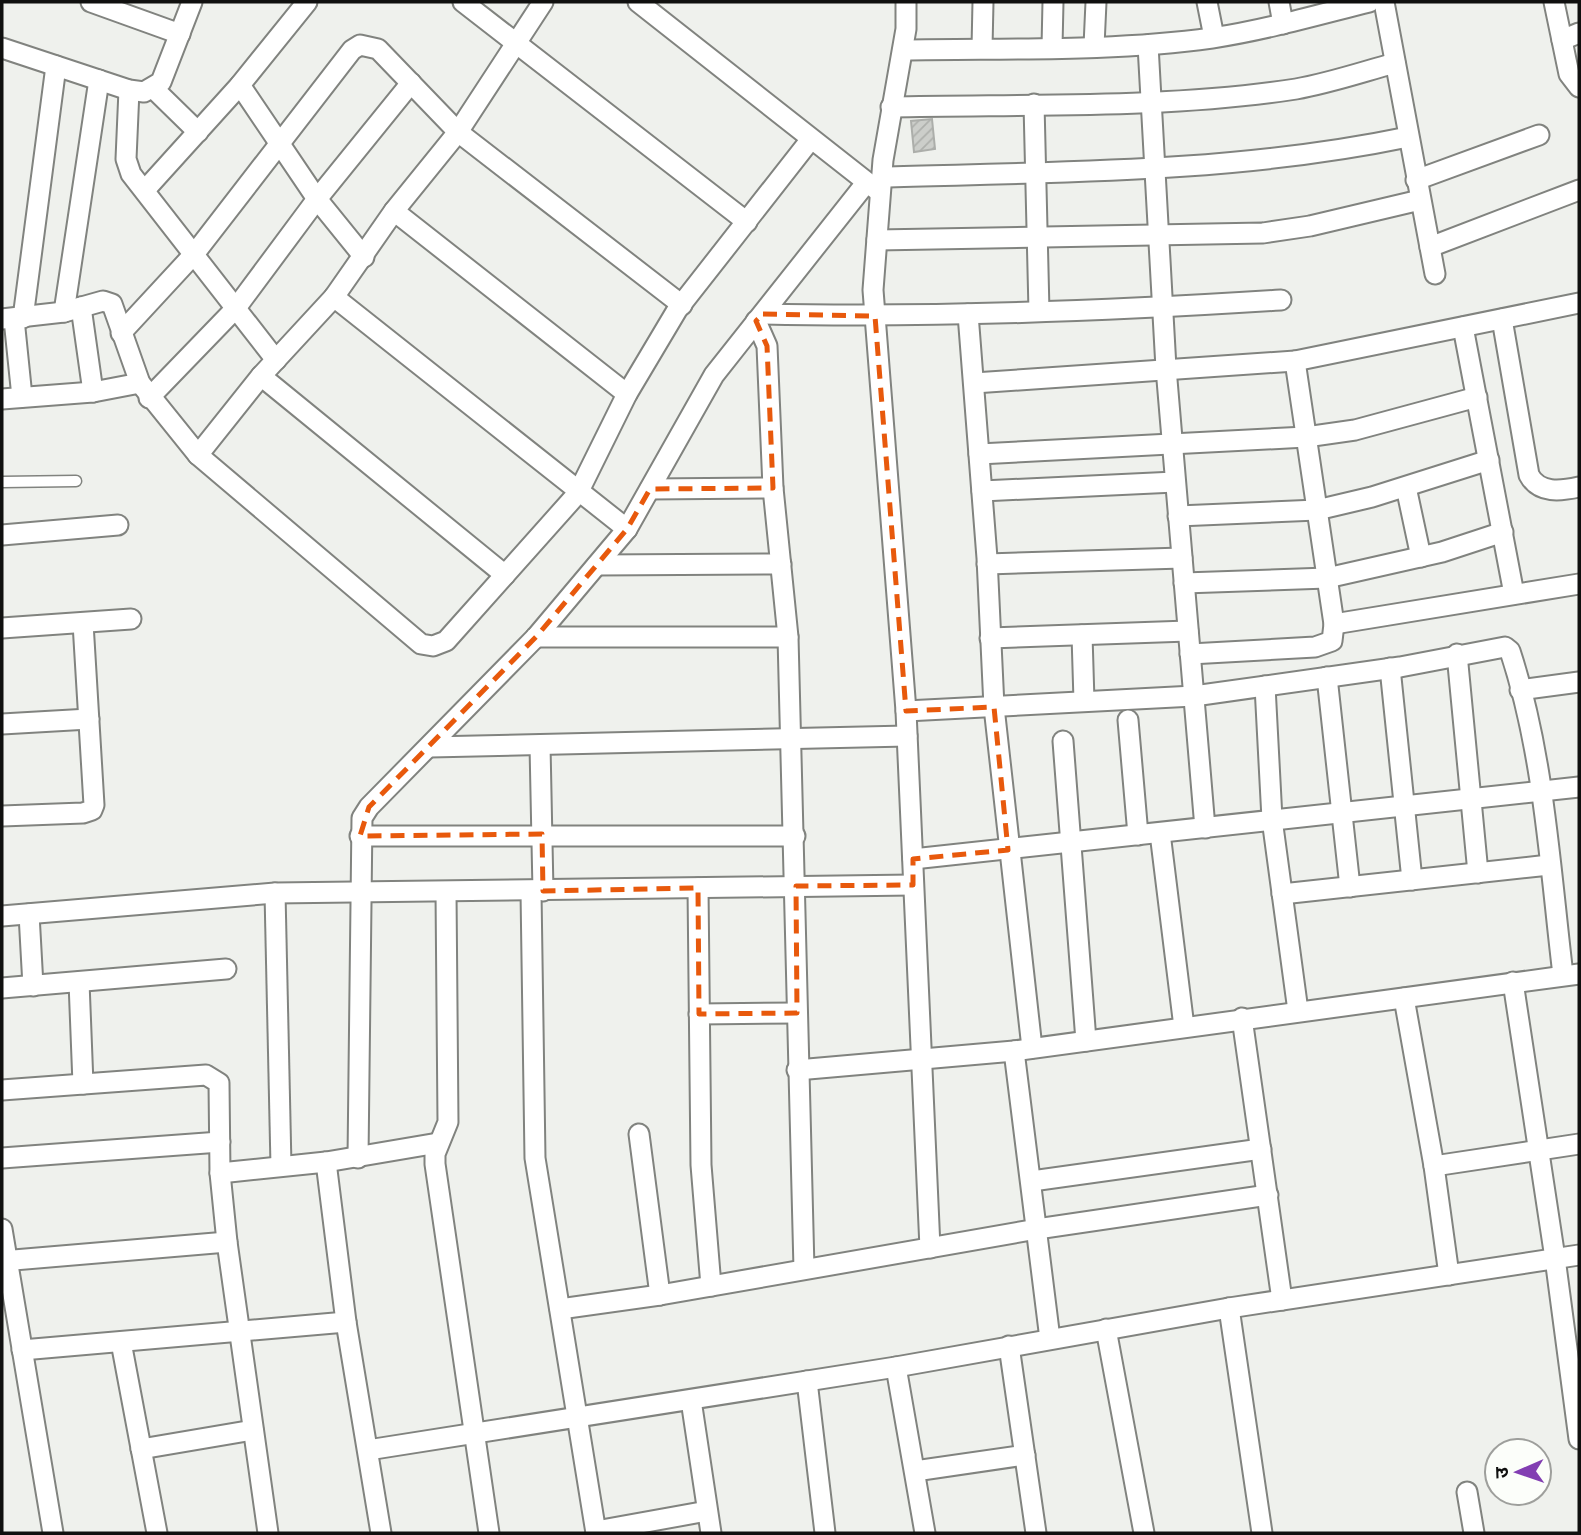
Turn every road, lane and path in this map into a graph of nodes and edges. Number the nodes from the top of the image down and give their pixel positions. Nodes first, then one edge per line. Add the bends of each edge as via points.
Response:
1 (91, 2) edge
2 (192, 2) edge
3 (307, 2) edge
4 (463, 2) edge
5 (543, 2) edge
6 (638, 2) edge
7 (906, 2) edge
8 (983, 2) edge
9 (1053, 2) edge
10 (1096, 2) edge
11 (1207, 2) edge
12 (1279, 2) edge
13 (1384, 2) edge
14 (1554, 2) edge
15 (1356, 3) edge
16 (1283, 24) junction
17 (180, 34) junction
18 (1571, 36) edge
19 (1214, 37) junction
20 (516, 40) junction
21 (1148, 45) junction
22 (1094, 46) junction
23 (1052, 47) junction
24 (2, 48) edge
25 (982, 48) junction
26 (902, 50) junction
27 (1395, 63) junction
28 (55, 66) junction
29 (99, 80) junction
30 (411, 83) junction
31 (240, 85) junction
32 (1579, 87) edge
33 (154, 89) junction
34 (129, 90) junction
35 (1151, 101) junction
36 (1034, 104) junction
37 (891, 107) junction
38 (198, 132) junction
39 (458, 132) junction
40 (1539, 135) dead end
41 (1408, 137) junction
42 (811, 139) junction
43 (279, 143) junction
44 (1155, 169) junction
45 (1037, 172) junction
46 (1416, 180) junction
47 (876, 184) junction
48 (145, 190) junction
49 (1579, 190) edge
50 (317, 199) junction
51 (1420, 200) junction
52 (394, 211) junction
53 (747, 222) junction
54 (1159, 236) junction
55 (1040, 238) junction
56 (877, 240) junction
57 (1430, 247) junction
58 (195, 253) junction
59 (364, 257) junction
60 (1435, 274) dead end
61 (334, 297) junction
62 (1281, 300) dead end
63 (1579, 303) edge
64 (681, 305) junction
65 (1163, 307) junction
66 (236, 308) junction
67 (73, 310) junction
68 (1039, 311) junction
69 (968, 314) junction
70 (875, 316) junction
71 (759, 318) junction
72 (1502, 318) junction
73 (13, 319) edge
74 (1463, 327) junction
75 (121, 333) junction
76 (276, 360) junction
77 (1295, 361) junction
78 (1166, 368) junction
79 (261, 376) junction
80 (974, 383) junction
81 (144, 390) junction
82 (93, 392) junction
83 (627, 394) junction
84 (22, 397) junction
85 (1477, 397) junction
86 (2, 399) edge
87 (1306, 437) junction
88 (1172, 444) junction
89 (979, 454) junction
90 (198, 455) junction
91 (1489, 460) junction
92 (76, 481) dead end
93 (2, 482) edge
94 (1175, 482) junction
95 (1406, 487) junction
96 (1579, 487) edge
97 (774, 488) junction
98 (650, 489) junction
99 (982, 491) junction
100 (578, 493) junction
101 (1317, 510) junction
102 (1178, 516) junction
103 (118, 525) dead end
104 (627, 529) junction
105 (1503, 533) junction
106 (2, 535) edge
107 (1421, 557) junction
108 (1182, 558) junction
109 (781, 564) junction
110 (987, 564) junction
111 (597, 565) junction
112 (505, 575) junction
113 (1327, 578) junction
114 (1184, 583) junction
115 (1579, 584) edge
116 (1514, 594) junction
117 (131, 620) dead end
118 (83, 622) junction
119 (1334, 624) junction
120 (2, 628) edge
121 (1188, 631) junction
122 (1082, 635) junction
123 (536, 637) junction
124 (788, 637) junction
125 (990, 638) junction
126 (1190, 654) junction
127 (1457, 654) junction
128 (1390, 668) junction
129 (1327, 677) junction
130 (1579, 682) edge
131 (1265, 686) junction
132 (1521, 690) junction
133 (1194, 696) junction
134 (1084, 701) junction
135 (994, 707) junction
136 (906, 710) junction
137 (89, 719) junction
138 (1128, 720) dead end
139 (2, 724) edge
140 (907, 736) junction
141 (792, 740) junction
142 (1062, 741) dead end
143 (540, 745) junction
144 (430, 747) junction
145 (1579, 787) edge
146 (1541, 791) junction
147 (1472, 799) junction
148 (1405, 807) junction
149 (1341, 814) junction
150 (2, 816) edge
151 (1272, 819) junction
152 (1205, 828) junction
153 (1160, 833) junction
154 (542, 834) junction
155 (1138, 835) junction
156 (360, 836) junction
157 (794, 836) junction
158 (1069, 843) junction
159 (1008, 850) junction
160 (913, 859) junction
161 (1549, 866) junction
162 (1478, 873) junction
163 (1412, 880) junction
164 (913, 885) junction
165 (796, 886) junction
166 (1350, 887) junction
167 (698, 888) junction
168 (361, 890) junction
169 (446, 892) junction
170 (537, 892) junction
171 (275, 893) junction
172 (1282, 894) junction
173 (29, 914) junction
174 (2, 916) edge
175 (226, 969) dead end
176 (1571, 974) edge
177 (79, 982) junction
178 (1513, 982) junction
179 (33, 986) junction
180 (2, 988) edge
181 (1404, 998) junction
182 (1298, 1012) junction
183 (797, 1013) junction
184 (699, 1014) junction
185 (1242, 1018) junction
186 (1184, 1027) junction
187 (1086, 1041) junction
188 (1023, 1049) junction
189 (922, 1061) junction
190 (797, 1070) junction
191 (83, 1084) junction
192 (2, 1090) edge
193 (639, 1134) dead end
194 (220, 1143) junction
195 (439, 1143) junction
196 (1579, 1143) edge
197 (1261, 1149) junction
198 (1537, 1150) junction
199 (2, 1158) edge
200 (358, 1158) junction
201 (326, 1162) junction
202 (281, 1166) junction
203 (1434, 1166) junction
204 (220, 1172) junction
205 (1032, 1181) junction
206 (1268, 1195) junction
207 (2, 1229) edge
208 (1037, 1229) junction
209 (227, 1242) junction
210 (930, 1248) junction
211 (1579, 1255) edge
212 (1555, 1258) junction
213 (4, 1261) edge
214 (804, 1269) junction
215 (1449, 1275) junction
216 (711, 1286) junction
217 (660, 1295) junction
218 (1282, 1300) junction
219 (1229, 1308) junction
220 (560, 1309) junction
221 (346, 1322) junction
222 (1105, 1328) junction
223 (239, 1332) junction
224 (1050, 1339) junction
225 (121, 1342) junction
226 (1009, 1346) junction
227 (22, 1350) junction
228 (896, 1367) junction
229 (807, 1381) junction
230 (691, 1400) junction
231 (579, 1418) junction
232 (253, 1430) junction
233 (472, 1434) junction
234 (1579, 1439) edge
235 (141, 1449) junction
236 (368, 1450) junction
237 (1025, 1455) junction
238 (915, 1471) junction
239 (1467, 1492) dead end
240 (707, 1511) junction
241 (596, 1532) edge
242 (53, 1533) edge
243 (157, 1533) edge
244 (268, 1533) edge
245 (381, 1533) edge
246 (489, 1533) edge
247 (710, 1533) edge
248 (825, 1533) edge
249 (925, 1533) edge
250 (1036, 1533) edge
251 (1144, 1533) edge
252 (1262, 1533) edge
253 (1474, 1533) edge

1 - 17 street
2 - 17 street
3 - 31 street
4 - 20 street
5 - 20 street
6 - 42 street
7 - 26 street
8 - 25 street
9 - 23 street
10 - 22 street
11 - 19 street
12 - 16 street
13 - 27 street
14 - 18 street
15 - 16 street
16 - 19 street
17 - 33 street
18 - 32 street via 1570,74
19 - 21 street
20 - 39 street
20 - 53 street
21 - 22 street
21 - 35 street
22 - 23 street
23 - 25 street
24 - 28 street
25 - 26 street
26 - 37 street
27 - 35 street via 1298,88
27 - 41 street
28 - 29 street
28 - 73 street
29 - 34 street
29 - 67 street
30 - 39 street
30 - 43 street via 378,49 360,45
30 - 50 street
31 - 38 street
31 - 43 street
33 - 34 street
33 - 38 street
34 - 48 street via 127,167
35 - 36 street
35 - 44 street
36 - 37 street
36 - 45 street
37 - 47 street
38 - 48 street
39 - 52 street
39 - 64 street
40 - 46 street
41 - 44 street via 1283,159
41 - 46 street
42 - 47 street
42 - 53 street
43 - 50 street
43 - 58 street
44 - 45 street
44 - 54 street
45 - 47 street
45 - 55 street
46 - 51 street
47 - 56 street
47 - 71 street
48 - 58 street
49 - 57 street
50 - 59 street
50 - 66 street
51 - 54 street via 1275,231
51 - 57 street
52 - 59 street
52 - 83 street
53 - 64 street
54 - 55 street
54 - 65 street
55 - 56 street
55 - 68 street
56 - 70 street
57 - 60 street
58 - 66 street
58 - 75 street
59 - 61 street
61 - 76 street
61 - 100 street
62 - 65 street
63 - 72 street
64 - 83 street
65 - 68 street
65 - 78 street
66 - 76 street
66 - 81 street
67 - 73 street
67 - 75 street via 108,301
67 - 82 street
68 - 69 street
69 - 70 street
69 - 80 street
70 - 71 street
70 - 136 street
71 - 97 street via 767,346
71 - 98 street via 714,375
72 - 74 street
72 - 96 street via 1529,475 1545,489
73 - 84 street
74 - 77 street
74 - 85 street
75 - 81 street
76 - 79 street
77 - 78 street
77 - 87 street
78 - 80 street
78 - 88 street
79 - 90 street
79 - 112 street
80 - 89 street
81 - 82 street
81 - 90 street
82 - 84 street
83 - 100 street
84 - 86 street
85 - 87 street via 1355,430
85 - 91 street
87 - 88 street
87 - 101 street
88 - 89 street
88 - 94 street
89 - 99 street
90 - 112 street via 421,644 446,641
91 - 95 street
91 - 105 street
92 - 93 lane
94 - 99 street
94 - 102 street
95 - 101 street
95 - 107 street
97 - 98 street
97 - 109 street
98 - 104 street
99 - 110 street
100 - 104 street
100 - 112 street
101 - 102 street
101 - 113 street
102 - 108 street
103 - 106 street
104 - 111 street
105 - 107 street
105 - 116 street
107 - 113 street
108 - 110 street
108 - 114 street
109 - 111 street
109 - 124 street
110 - 125 street
111 - 123 street
113 - 114 street
113 - 119 street
114 - 121 street
115 - 116 street
116 - 119 street
117 - 118 street
118 - 120 street
118 - 137 street
119 - 126 street via 1332,641 1315,647
121 - 122 street
121 - 126 street
122 - 125 street
122 - 134 street
123 - 124 street
123 - 144 street
124 - 141 street
125 - 135 street
126 - 133 street
127 - 128 street
127 - 132 street via 1505,647
127 - 147 street
128 - 129 street
128 - 148 street
129 - 131 street
129 - 149 street
130 - 132 street
131 - 133 street
131 - 151 street
132 - 146 street
133 - 134 street
133 - 152 street
134 - 135 street
135 - 136 street
135 - 159 street
136 - 140 street
137 - 139 street
137 - 150 street via 92,810
138 - 155 street
140 - 141 street
140 - 160 street
141 - 143 street
141 - 157 street
142 - 158 street
143 - 144 street
143 - 154 street
144 - 156 street via 369,807
145 - 146 street
146 - 147 street
146 - 161 street
147 - 148 street
147 - 162 street
148 - 149 street
148 - 163 street
149 - 151 street
149 - 166 street
151 - 152 street
151 - 172 street
152 - 153 street
153 - 155 street
153 - 186 street
154 - 156 street
154 - 157 street
154 - 170 street
155 - 158 street
156 - 168 street
157 - 165 street
158 - 159 street
158 - 187 street
159 - 160 street
159 - 188 street
160 - 164 street
161 - 162 street
161 - 176 street
162 - 163 street
163 - 166 street
164 - 165 street
164 - 189 street
165 - 167 street
165 - 183 street
166 - 172 street
167 - 170 street
167 - 184 street
168 - 169 street
168 - 171 street
168 - 200 street
169 - 170 street
169 - 195 street via 448,1122
170 - 220 street via 535,1158
171 - 173 street
171 - 202 street
172 - 182 street
173 - 174 street
173 - 179 street
175 - 177 street
176 - 178 street
177 - 179 street
177 - 191 street
178 - 181 street
178 - 198 street
179 - 180 street
181 - 182 street
181 - 203 street
182 - 185 street
183 - 184 street
183 - 190 street
184 - 216 street via 701,1165
185 - 186 street
185 - 197 street
186 - 187 street
187 - 188 street
188 - 189 street
188 - 205 street
189 - 190 street
189 - 210 street
190 - 214 street
191 - 192 street
191 - 194 street via 214,1078 221,1093
193 - 217 street
194 - 199 street
194 - 204 street
195 - 200 street
195 - 233 street via 435,1164
196 - 198 street
197 - 205 street
197 - 206 street
198 - 203 street
198 - 212 street
200 - 201 street
201 - 202 street
201 - 221 street
202 - 204 street
203 - 215 street
204 - 209 street
205 - 208 street
206 - 208 street
206 - 218 street
207 - 213 street
208 - 210 street
208 - 224 street
209 - 213 street
209 - 223 street
210 - 214 street
211 - 212 street
212 - 215 street
212 - 234 street
213 - 227 street
214 - 216 street
215 - 218 street
216 - 217 street
217 - 220 street
218 - 219 street
219 - 222 street
219 - 252 street
220 - 231 street
221 - 223 street
221 - 236 street
222 - 224 street
222 - 251 street
223 - 225 street
223 - 232 street
224 - 226 street
225 - 227 street
225 - 235 street
226 - 228 street
226 - 237 street
227 - 242 street
228 - 229 street
228 - 238 street
229 - 230 street
229 - 248 street
230 - 231 street
230 - 240 street
231 - 233 street
231 - 241 street
232 - 235 street
232 - 244 street
233 - 236 street
233 - 246 street
235 - 243 street
236 - 245 street
237 - 238 street
237 - 250 street
238 - 249 street
239 - 253 street
240 - 241 street
240 - 247 street

